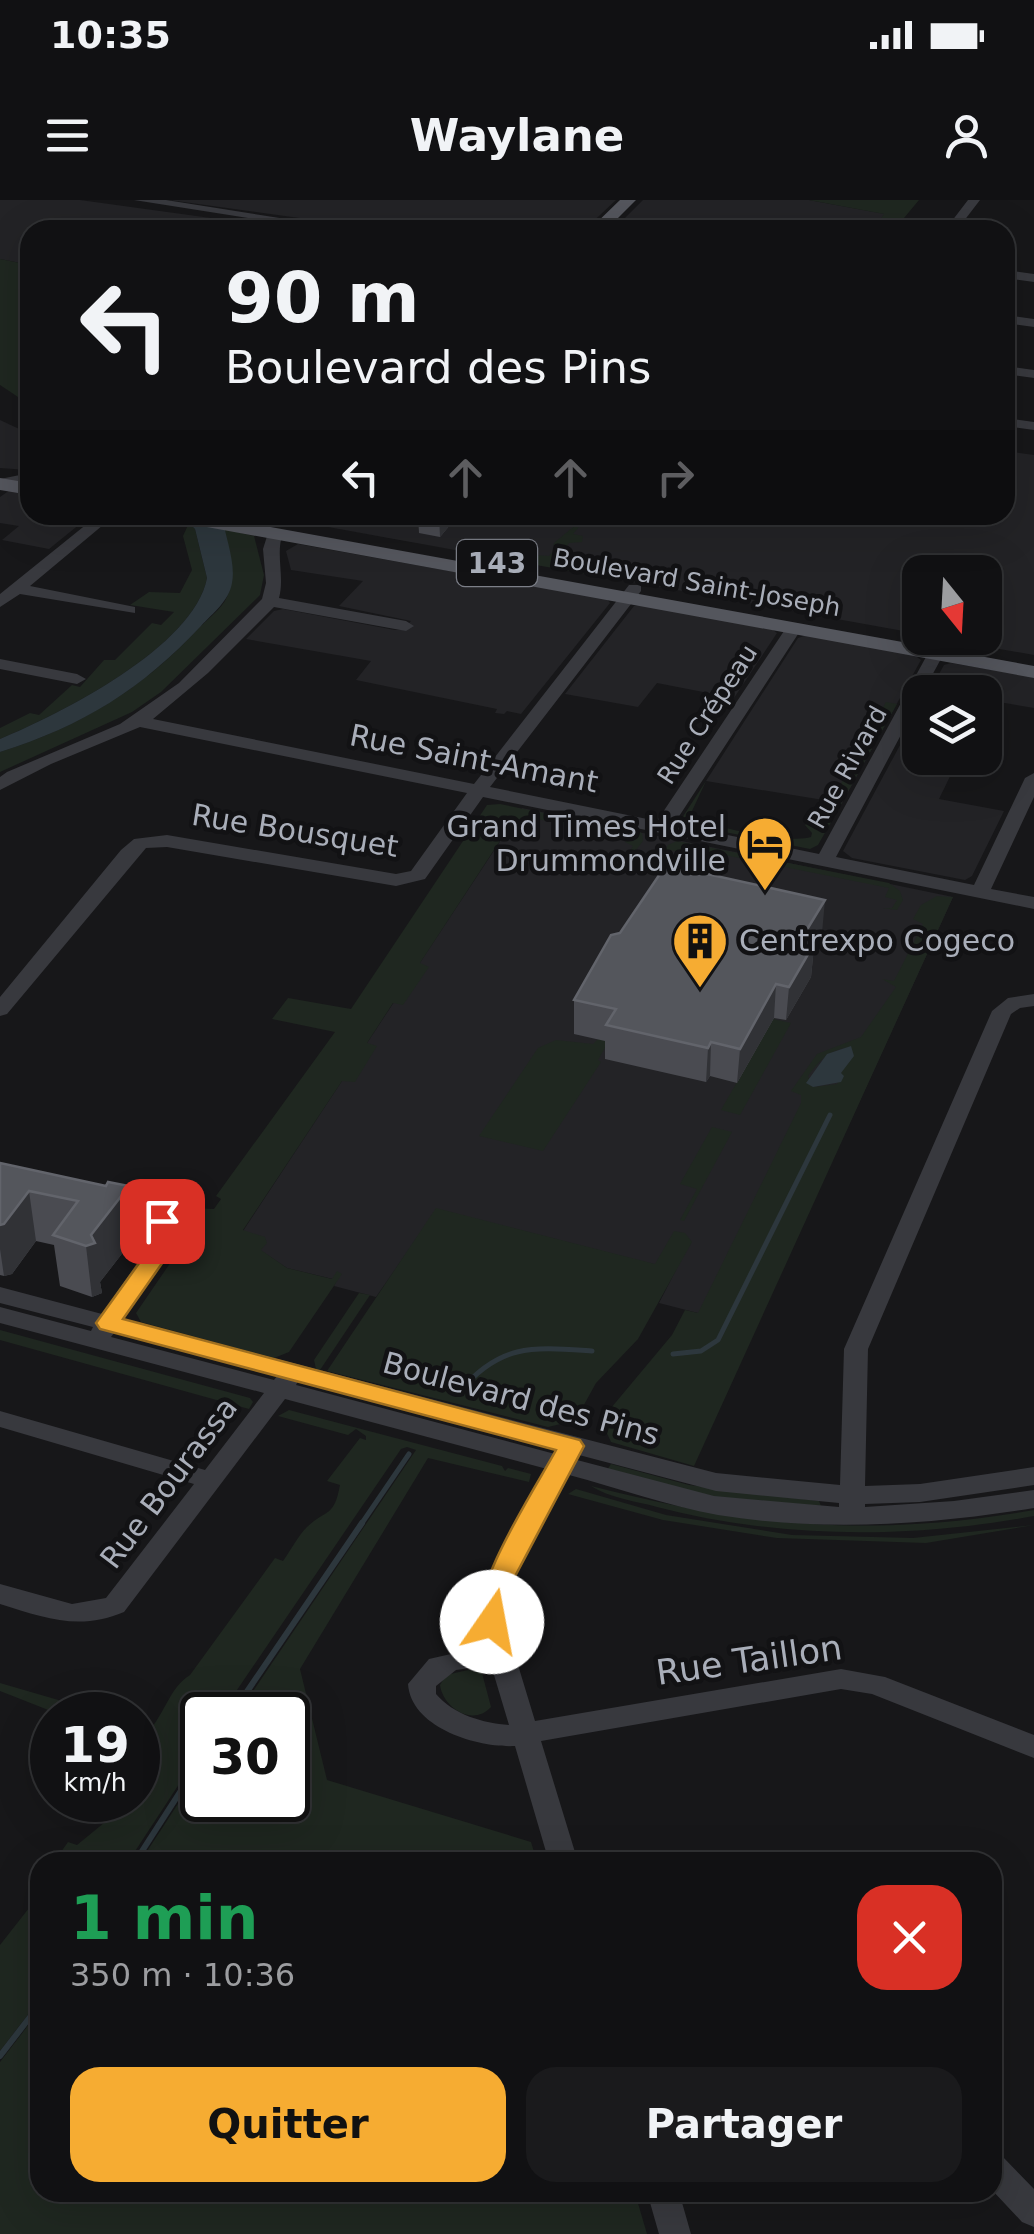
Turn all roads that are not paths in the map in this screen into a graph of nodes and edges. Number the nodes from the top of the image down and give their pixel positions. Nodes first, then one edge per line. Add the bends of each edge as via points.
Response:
1 (118, 200) edge
2 (628, 200) edge
3 (974, 200) edge
4 (147, 201) edge
5 (280, 220) edge
6 (607, 220) edge
7 (959, 220) edge
8 (94, 525) edge
9 (283, 525) edge
10 (289, 525) edge
11 (17, 588) junction
12 (631, 593) junction
13 (270, 600) junction
14 (0, 602) edge
15 (129, 610) dead end
16 (406, 626) dead end
17 (794, 628) junction
18 (902, 642) edge
19 (902, 644) edge
20 (935, 655) edge
21 (963, 655) edge
22 (990, 655) edge
23 (1034, 660) edge
24 (0, 664) edge
25 (1034, 672) edge
26 (77, 679) dead end
27 (137, 721) junction
28 (1034, 778) edge
29 (0, 785) edge
30 (478, 791) junction
31 (662, 828) junction
32 (824, 861) junction
33 (980, 892) junction
34 (1034, 904) edge
35 (1034, 1000) edge
36 (0, 1010) edge
37 (81, 1201) edge
38 (0, 1296) edge
39 (0, 1315) edge
40 (102, 1332) junction
41 (286, 1382) junction
42 (0, 1419) edge
43 (566, 1456) junction
44 (1034, 1476) edge
45 (210, 1480) junction
46 (1034, 1500) edge
47 (852, 1506) junction
48 (0, 1594) edge
49 (500, 1654) junction
50 (523, 1734) junction
51 (1034, 1747) edge
52 (560, 1852) edge
53 (1002, 2178) edge
54 (666, 2202) edge
55 (1034, 2212) edge
56 (675, 2234) edge

1 - 4 street
2 - 6 main road
3 - 7 street
4 - 5 street
8 - 11 street
9 - 13 street via 270,548 276,584
10 - 12 main road, Boulevard Saint-Joseph / 143
11 - 14 street
11 - 15 street
12 - 17 main road, Boulevard Saint-Joseph / 143
12 - 18 main road, Boulevard Saint-Joseph / 143
12 - 30 street, Rue Bousquet
13 - 16 street
13 - 27 street
17 - 19 main road, Boulevard Saint-Joseph / 143
17 - 31 street, Rue Crépeau
20 - 32 street, Rue Rivard
21 - 25 main road, Boulevard Saint-Joseph / 143
22 - 23 main road, Boulevard Saint-Joseph / 143
24 - 26 street
27 - 29 street
27 - 30 street, Rue Saint-Amant
28 - 33 street
30 - 31 street, Rue Saint-Amant
30 - 36 street, Rue Bousquet via 422,872 407,880 167,841 141,844
31 - 32 street, Rue Saint-Amant
32 - 33 street, Rue Saint-Amant
33 - 34 street, Rue Saint-Amant
35 - 47 street via 1002,1011 856,1349
37 - 40 street via 156,1218 170,1232
38 - 40 street, Boulevard des Pins
39 - 40 street, Boulevard des Pins
40 - 41 street, Boulevard des Pins
41 - 43 street, Boulevard des Pins
41 - 45 street, Rue Bourassa
42 - 45 street
43 - 47 street, Boulevard des Pins via 714,1505
43 - 49 street via 495,1592 492,1622
44 - 47 street, Boulevard des Pins
45 - 48 street, Rue Bourassa via 121,1600 106,1610 86,1616
46 - 47 street, Boulevard des Pins via 940,1514
49 - 50 street
49 - 50 street, Rue Taillon via 437,1668 426,1680 425,1699 434,1712 460,1725 498,1736
50 - 51 street, Rue Taillon via 841,1680 875,1684
50 - 52 street
53 - 55 street
54 - 56 street

